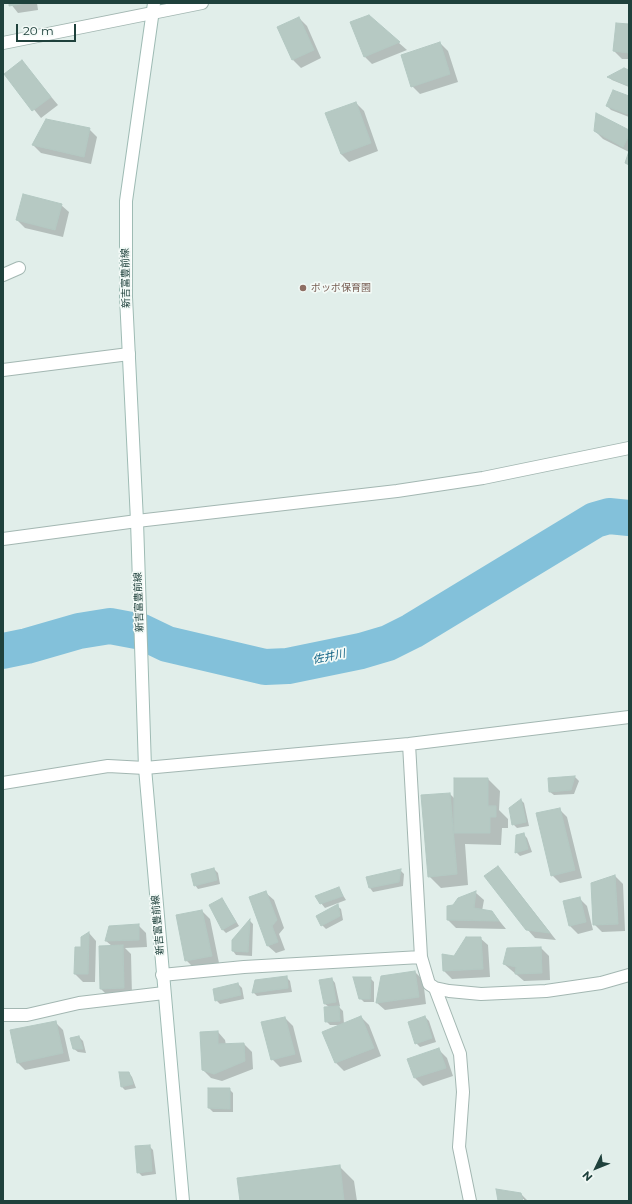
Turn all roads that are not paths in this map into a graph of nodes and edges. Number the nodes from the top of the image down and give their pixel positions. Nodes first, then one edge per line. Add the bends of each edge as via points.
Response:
1 (202, 3) edge
2 (152, 8) edge
3 (3, 43) edge
4 (19, 268) dead end
5 (3, 275) edge
6 (129, 354) junction
7 (3, 370) edge
8 (629, 448) edge
9 (137, 521) junction
10 (3, 539) edge
11 (629, 716) edge
12 (409, 744) junction
13 (145, 768) junction
14 (3, 783) edge
15 (421, 957) junction
16 (162, 975) junction
17 (629, 975) edge
18 (435, 988) junction
19 (164, 993) junction
20 (3, 1015) edge
21 (183, 1201) edge
22 (470, 1201) edge

1 - 2 street
2 - 3 street
2 - 6 street, 新吉富豊前線 via 126,202
4 - 5 street
6 - 7 street
6 - 9 street, 新吉富豊前線
8 - 9 street via 483,478 397,491
9 - 10 street
9 - 13 street, 新吉富豊前線
11 - 12 street
12 - 13 street
12 - 15 street
13 - 14 street via 108,766
13 - 16 street, 新吉富豊前線
15 - 16 street via 244,967
15 - 18 street via 430,984
16 - 19 street, 新吉富豊前線
17 - 18 street via 601,983 546,991 481,994 449,992
18 - 22 street via 460,1054 463,1092 459,1148
19 - 20 street via 79,1003 27,1015
19 - 21 street, 新吉富豊前線

